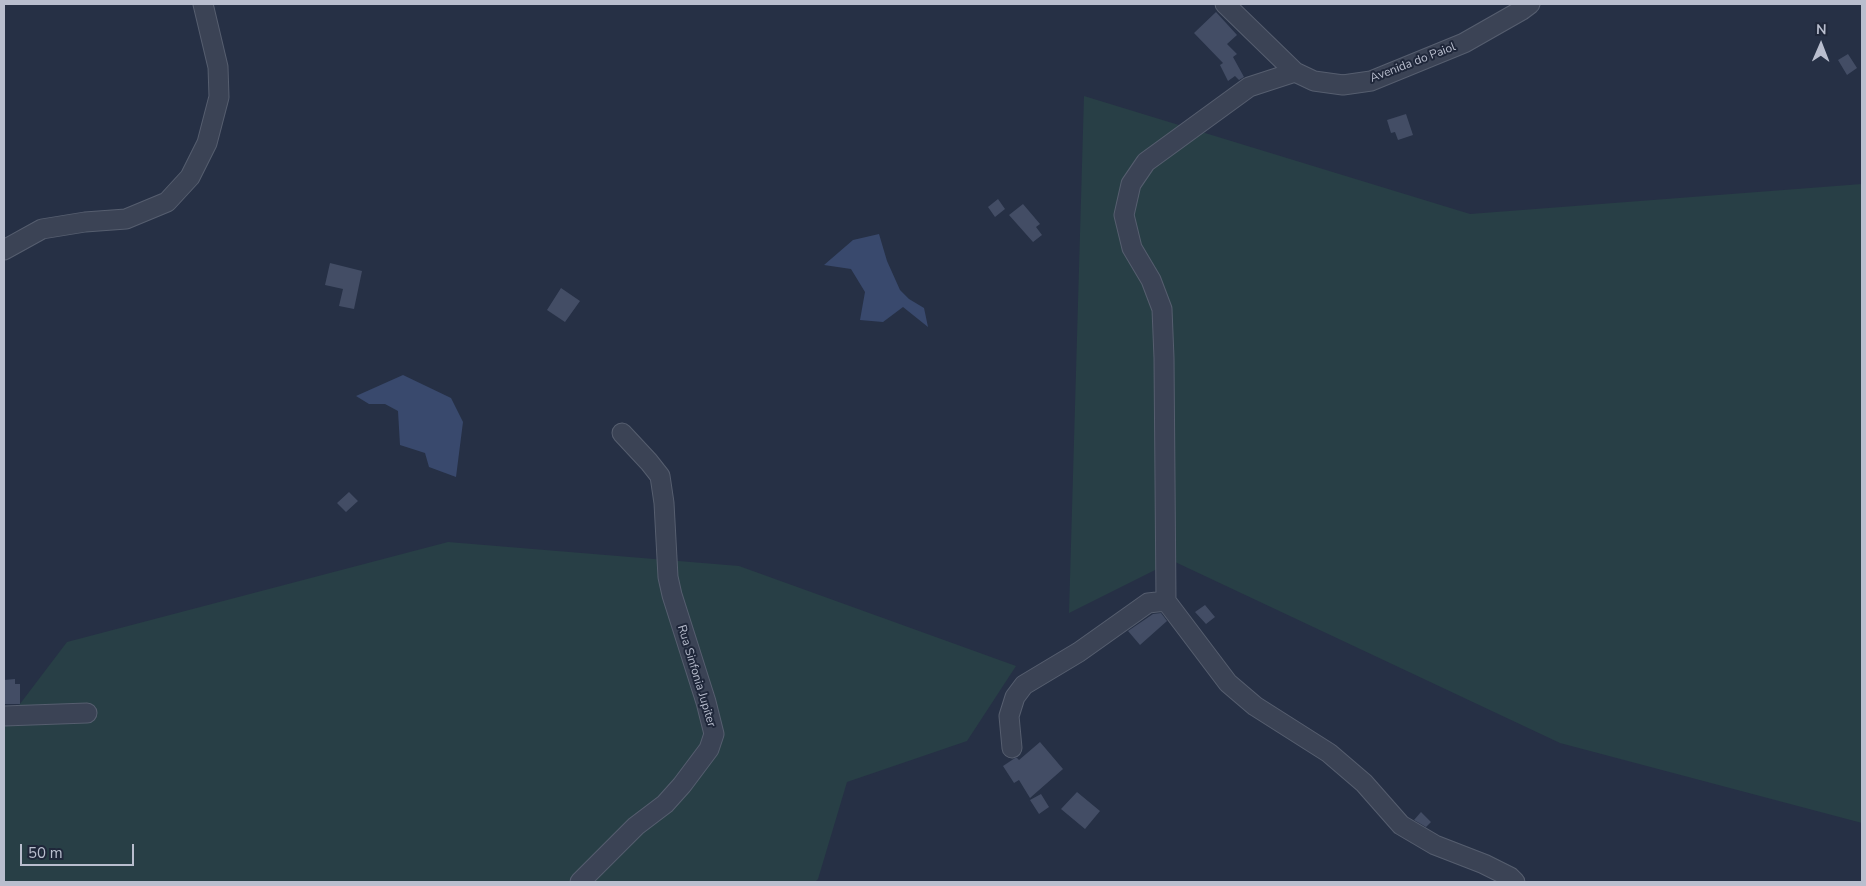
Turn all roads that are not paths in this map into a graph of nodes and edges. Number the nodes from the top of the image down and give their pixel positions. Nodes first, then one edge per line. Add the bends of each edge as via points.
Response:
1 (203, 4) edge
2 (1225, 4) edge
3 (1530, 4) edge
4 (1295, 72) junction
5 (4, 250) edge
6 (622, 433) dead end
7 (1166, 601) junction
8 (87, 714) dead end
9 (4, 716) edge
10 (1012, 748) dead end
11 (580, 882) edge
12 (1515, 882) edge

1 - 5 street via 218,67 219,97 207,143 190,176 167,202 126,219 42,229
2 - 4 street, Avenida do Paiol
3 - 4 street, Avenida do Paiol via 1464,43 1371,81 1344,85 1314,81
4 - 7 street via 1249,87 1146,162 1131,184 1124,215 1132,248 1151,280 1162,309
6 - 11 street, Rua Sinfonia Jupiter via 660,476 668,577 714,734 700,762 665,804 636,826
7 - 10 street via 1148,603 1079,652 1024,685 1015,697 1009,716
7 - 12 street via 1228,683 1255,706 1330,753 1364,783 1401,825 1435,845 1484,864
8 - 9 street

